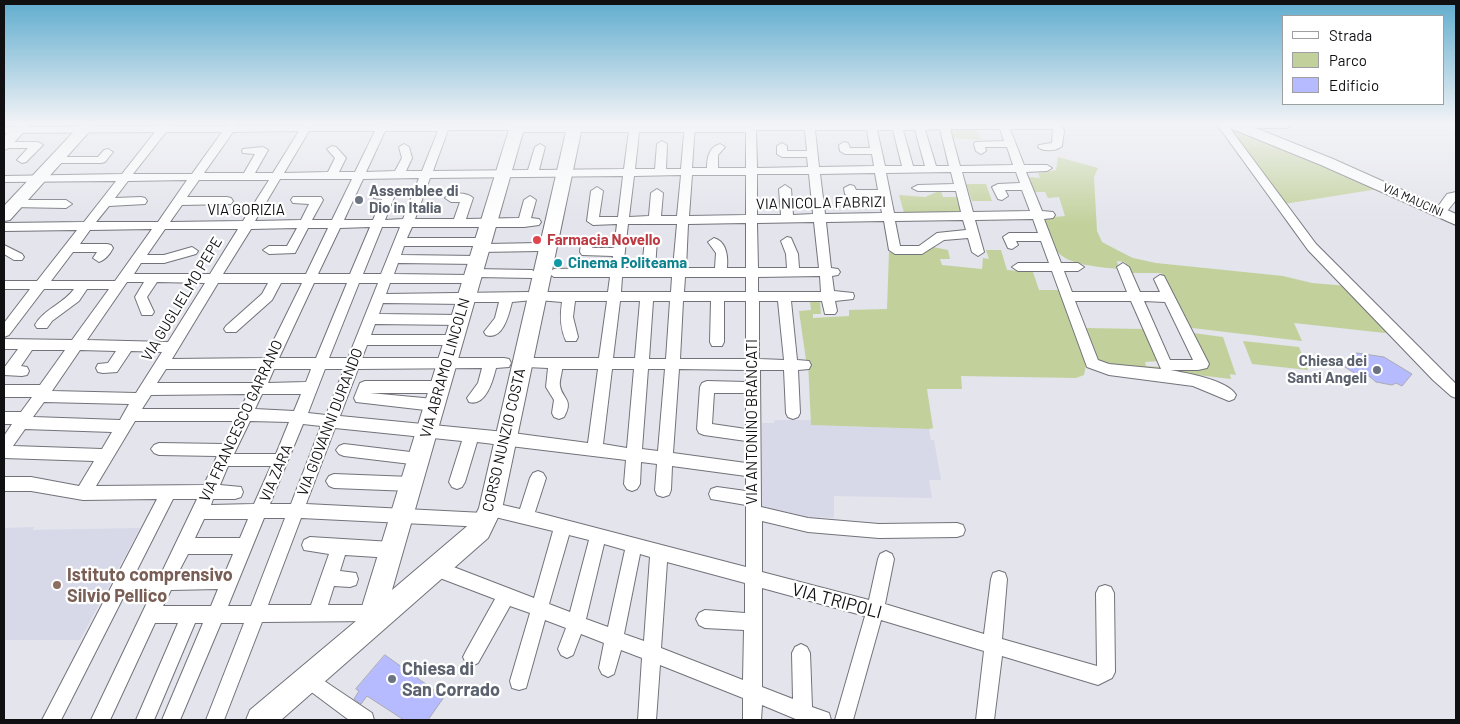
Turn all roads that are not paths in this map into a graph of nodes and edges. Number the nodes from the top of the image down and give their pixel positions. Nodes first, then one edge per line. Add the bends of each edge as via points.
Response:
1 (25, 157) edge
2 (59, 157) edge
3 (104, 157) edge
4 (141, 157) edge
5 (210, 157) edge
6 (259, 157) edge
7 (288, 157) edge
8 (340, 157) edge
9 (368, 157) edge
10 (407, 157) edge
11 (433, 157) edge
12 (508, 157) edge
13 (537, 157) edge
14 (568, 157) edge
15 (632, 157) edge
16 (661, 157) edge
17 (687, 157) edge
18 (713, 157) edge
19 (752, 157) edge
20 (812, 157) edge
21 (877, 157) edge
22 (905, 157) edge
23 (928, 157) edge
24 (953, 157) edge
25 (1015, 157) edge
26 (1245, 157) edge
27 (1314, 157) edge
28 (22, 160) dead end
29 (56, 160) junction
30 (1047, 168) dead end
31 (908, 169) junction
32 (931, 169) junction
33 (956, 169) junction
34 (1019, 169) junction
35 (814, 170) junction
36 (880, 170) junction
37 (712, 171) junction
38 (752, 171) junction
39 (630, 172) junction
40 (660, 172) junction
41 (686, 172) junction
42 (533, 173) junction
43 (564, 173) junction
44 (399, 174) junction
45 (426, 174) junction
46 (503, 174) junction
47 (248, 175) junction
48 (277, 175) junction
49 (332, 175) junction
50 (359, 175) junction
51 (197, 176) junction
52 (125, 177) junction
53 (4, 179) edge
54 (39, 179) junction
55 (960, 186) junction
56 (1026, 186) junction
57 (850, 188) dead end
58 (918, 188) dead end
59 (786, 189) dead end
60 (597, 191) dead end
61 (657, 193) dead end
62 (884, 194) junction
63 (378, 195) dead end
64 (1002, 196) dead end
65 (1456, 196) edge
66 (451, 198) dead end
67 (297, 200) dead end
68 (530, 200) dead end
69 (178, 201) junction
70 (227, 201) dead end
71 (106, 202) junction
72 (141, 202) dead end
73 (66, 204) dead end
74 (9, 210) edge
75 (1440, 212) junction
76 (1049, 214) dead end
77 (968, 215) junction
78 (1036, 215) junction
79 (888, 216) junction
80 (787, 218) junction
81 (819, 218) junction
82 (753, 219) junction
83 (622, 220) junction
84 (655, 220) junction
85 (683, 220) junction
86 (1456, 220) edge
87 (593, 221) joint
88 (459, 223) junction
89 (378, 224) junction
90 (407, 224) junction
91 (304, 225) junction
92 (335, 225) junction
93 (246, 226) junction
94 (4, 227) edge
95 (87, 227) junction
96 (160, 227) junction
97 (974, 234) junction
98 (1045, 237) junction
99 (651, 240) dead end
100 (787, 241) dead end
101 (400, 242) junction
102 (714, 242) dead end
103 (587, 243) dead end
104 (1012, 245) dead end
105 (539, 247) dead end
106 (71, 248) junction
107 (4, 249) edge
108 (269, 250) dead end
109 (192, 251) dead end
110 (619, 252) junction
111 (978, 252) dead end
112 (18, 257) dead end
113 (99, 258) dead end
114 (138, 259) junction
115 (393, 259) junction
116 (476, 265) junction
117 (1018, 267) dead end
118 (1056, 267) junction
119 (1078, 267) dead end
120 (1122, 267) dead end
121 (721, 272) junction
122 (752, 272) junction
123 (793, 272) junction
124 (830, 272) junction
125 (554, 273) dead end
126 (617, 273) junction
127 (648, 273) junction
128 (678, 273) junction
129 (532, 274) dead end
130 (153, 278) junction
131 (214, 278) junction
132 (277, 278) junction
133 (310, 278) junction
134 (357, 278) junction
135 (386, 278) junction
136 (1160, 279) dead end
137 (121, 281) junction
138 (4, 285) edge
139 (41, 285) junction
140 (84, 285) junction
141 (784, 296) junction
142 (828, 296) junction
143 (848, 296) dead end
144 (1066, 296) junction
145 (507, 297) junction
146 (528, 297) dead end
147 (543, 297) dead end
148 (569, 297) junction
149 (614, 297) junction
150 (647, 297) junction
151 (677, 297) junction
152 (718, 297) junction
153 (752, 297) junction
154 (1136, 297) junction
155 (1170, 297) junction
156 (378, 298) junction
157 (830, 311) dead end
158 (147, 312) dead end
159 (370, 319) junction
160 (460, 320) junction
161 (42, 325) dead end
162 (231, 329) dead end
163 (4, 332) edge
164 (491, 332) dead end
165 (571, 337) dead end
166 (362, 340) junction
167 (454, 340) junction
168 (718, 342) dead end
169 (4, 344) edge
170 (29, 344) junction
171 (76, 345) junction
172 (126, 346) junction
173 (172, 346) junction
174 (447, 362) junction
175 (269, 363) junction
176 (321, 363) junction
177 (353, 363) junction
178 (531, 363) dead end
179 (556, 363) junction
180 (605, 363) junction
181 (641, 363) junction
182 (671, 363) junction
183 (162, 364) junction
184 (752, 365) junction
185 (798, 365) junction
186 (112, 368) dead end
187 (22, 371) dead end
188 (257, 388) junction
189 (311, 388) junction
190 (752, 388) junction
191 (4, 390) edge
192 (1456, 392) edge
193 (42, 394) junction
194 (143, 394) junction
195 (1229, 395) dead end
196 (474, 398) dead end
197 (559, 413) dead end
198 (793, 413) dead end
199 (244, 415) junction
200 (4, 418) edge
201 (299, 418) junction
202 (127, 420) junction
203 (22, 421) junction
204 (331, 421) junction
205 (426, 432) junction
206 (471, 436) junction
207 (752, 436) junction
208 (505, 438) junction
209 (4, 447) edge
210 (160, 449) dead end
211 (594, 449) junction
212 (344, 450) dead end
213 (4, 452) edge
214 (106, 454) junction
215 (635, 454) junction
216 (225, 455) junction
217 (418, 459) junction
218 (666, 459) junction
219 (281, 460) junction
220 (752, 470) junction
221 (538, 478) dead end
222 (334, 481) dead end
223 (457, 482) dead end
224 (4, 484) edge
225 (411, 484) junction
226 (632, 484) dead end
227 (663, 490) dead end
228 (169, 492) junction
229 (208, 492) junction
230 (235, 492) dead end
231 (83, 493) junction
232 (717, 494) dead end
233 (752, 506) junction
234 (295, 511) junction
235 (198, 512) junction
236 (260, 512) junction
237 (488, 514) junction
238 (402, 515) junction
239 (526, 516) junction
240 (563, 526) junction
241 (957, 530) dead end
242 (598, 535) junction
243 (310, 545) dead end
244 (634, 545) junction
245 (182, 546) junction
246 (245, 546) junction
247 (340, 547) junction
248 (392, 550) junction
249 (658, 552) junction
250 (886, 559) dead end
251 (438, 569) junction
252 (329, 578) junction
253 (350, 579) dead end
254 (754, 579) junction
255 (999, 579) dead end
256 (230, 581) junction
257 (123, 582) junction
258 (165, 582) junction
259 (1104, 593) dead end
260 (506, 596) junction
261 (540, 609) junction
262 (875, 610) junction
263 (216, 614) junction
264 (256, 614) junction
265 (316, 614) junction
266 (150, 615) junction
267 (190, 615) junction
268 (375, 617) junction
269 (705, 619) dead end
270 (754, 622) junction
271 (576, 623) junction
272 (613, 638) junction
273 (993, 645) junction
274 (567, 649) dead end
275 (650, 653) junction
276 (801, 653) dead end
277 (472, 658) dead end
278 (608, 668) dead end
279 (308, 679) junction
280 (519, 681) dead end
281 (752, 693) junction
282 (803, 713) junction
283 (51, 720) edge
284 (100, 720) edge
285 (145, 720) edge
286 (170, 720) edge
287 (215, 720) edge
288 (260, 720) edge
289 (365, 720) edge
290 (647, 720) edge
291 (752, 720) edge
292 (822, 720) edge
293 (844, 720) edge
294 (985, 720) edge

1 - 28 street
2 - 29 street
3 - 29 street via 101,160
4 - 52 street
5 - 51 street
6 - 47 street
7 - 48 street, VIA GUGLIELMO PEPE
8 - 49 street
9 - 50 street, VIA FRANCESCO GARRANO
10 - 44 street
11 - 45 street, VIA GIOVANNI DURANDO
12 - 46 street, VIA ABRAMO LINCOLN
13 - 42 street
14 - 43 street, CORSO NUNZIO COSTA
15 - 39 street
16 - 40 street
17 - 41 street
18 - 37 street
19 - 38 street, VIA ANTONINO BRANCATI
20 - 35 street
21 - 36 street
22 - 31 street
23 - 32 street
24 - 33 street
25 - 34 street
26 - 192 street via 1312,247
27 - 75 street, VIA MAUCINI
29 - 54 street
30 - 34 street
31 - 32 street
31 - 36 street
32 - 33 street
33 - 34 street
33 - 55 street
34 - 56 street
35 - 36 street
35 - 38 street
35 - 81 street
36 - 62 street
37 - 38 street
37 - 41 street
38 - 82 street, VIA ANTONINO BRANCATI
39 - 40 street
39 - 43 street
39 - 83 street
40 - 41 street
41 - 85 street
42 - 43 street
42 - 46 street
43 - 208 street, CORSO NUNZIO COSTA
44 - 45 street
44 - 50 street
45 - 46 street
45 - 90 street, VIA GIOVANNI DURANDO
46 - 116 street, VIA ABRAMO LINCOLN
47 - 48 street
47 - 51 street
48 - 49 street
48 - 93 street, VIA GUGLIELMO PEPE
49 - 50 street
50 - 92 street, VIA FRANCESCO GARRANO
51 - 52 street
51 - 69 street
52 - 54 street
52 - 71 street
53 - 54 street
54 - 74 street
55 - 58 street
55 - 77 street
56 - 64 street via 998,186
56 - 78 street
57 - 62 street via 852,194
59 - 80 street
60 - 87 street
61 - 84 street
62 - 79 street
63 - 89 street, VIA ZARA via 390,195
65 - 75 street via 1451,197
66 - 88 street via 467,198
67 - 91 street via 317,200
68 - 116 street via 530,223
69 - 70 street
69 - 96 street
71 - 72 street
71 - 95 street
73 - 74 street
75 - 86 street, VIA MAUCINI
76 - 78 street, VIA NICOLA FABRIZI
77 - 78 street, VIA NICOLA FABRIZI
77 - 79 street, VIA NICOLA FABRIZI
77 - 97 street
78 - 98 street
79 - 81 street, VIA NICOLA FABRIZI
79 - 97 street via 895,250 922,250 941,236
80 - 81 street, VIA NICOLA FABRIZI
80 - 82 street, VIA NICOLA FABRIZI
81 - 124 street
82 - 85 street, VIA NICOLA FABRIZI
82 - 122 street, VIA ANTONINO BRANCATI
83 - 84 street, VIA NICOLA FABRIZI
83 - 87 street, VIA NICOLA FABRIZI
83 - 110 street
84 - 85 street, VIA NICOLA FABRIZI
85 - 128 street
88 - 90 street, VIA GORIZIA
88 - 116 street, VIA GORIZIA
89 - 90 street, VIA GORIZIA
89 - 92 street, VIA GORIZIA
89 - 134 street, VIA ZARA
90 - 101 street, VIA GIOVANNI DURANDO
91 - 92 street, VIA GORIZIA
91 - 93 street, VIA GORIZIA
91 - 108 street via 291,250
92 - 133 street, VIA FRANCESCO GARRANO
93 - 96 street, VIA GORIZIA
93 - 131 street, VIA GUGLIELMO PEPE
94 - 95 street, VIA GORIZIA
95 - 96 street, VIA GORIZIA
95 - 106 street
96 - 114 street
97 - 111 street
98 - 104 street via 1009,237
98 - 118 street
99 - 127 street
100 - 123 street
101 - 115 street, VIA GIOVANNI DURANDO
101 - 116 street
102 - 121 street via 722,253
103 - 110 street via 586,252
105 - 116 street
106 - 113 street via 107,248
106 - 139 street
107 - 112 street
109 - 114 street via 164,259
110 - 126 street
114 - 137 street
115 - 116 street
115 - 135 street, VIA GIOVANNI DURANDO
116 - 129 street
116 - 135 street
116 - 145 street
116 - 156 street
116 - 160 street, VIA ABRAMO LINCOLN
117 - 118 street
118 - 119 street
118 - 144 street
120 - 154 street
121 - 122 street
121 - 128 street
122 - 123 street
122 - 153 street, VIA ANTONINO BRANCATI
123 - 124 street
124 - 142 street
125 - 126 street
126 - 127 street
126 - 149 street
127 - 128 street
128 - 151 street
130 - 131 street
130 - 137 street
130 - 158 street via 140,297
131 - 132 street
131 - 173 street, VIA GUGLIELMO PEPE
132 - 133 street
132 - 162 street via 267,297
133 - 134 street
133 - 175 street, VIA FRANCESCO GARRANO
134 - 135 street
134 - 176 street, VIA ZARA
135 - 156 street, VIA GIOVANNI DURANDO
136 - 155 street
137 - 140 street
137 - 171 street
138 - 139 street
139 - 140 street
139 - 163 street
140 - 161 street via 74,298
141 - 142 street
141 - 153 street
141 - 185 street
142 - 143 street
142 - 157 street
144 - 154 street
144 - 195 street via 1092,363 1103,368 1203,382
145 - 146 street
145 - 164 street via 501,320
147 - 148 street
148 - 149 street
148 - 165 street via 566,317
149 - 150 street
149 - 180 street
150 - 151 street
150 - 181 street
151 - 152 street
151 - 182 street
152 - 153 street
152 - 168 street
153 - 184 street, VIA ANTONINO BRANCATI
154 - 155 street
154 - 155 street via 1165,365 1202,364
156 - 159 street, VIA GIOVANNI DURANDO
159 - 160 street
159 - 166 street, VIA GIOVANNI DURANDO
160 - 167 street, VIA ABRAMO LINCOLN
166 - 167 street
166 - 177 street, VIA GIOVANNI DURANDO
167 - 174 street, VIA ABRAMO LINCOLN
169 - 170 street
170 - 171 street
170 - 187 street via 8,371
171 - 172 street
171 - 193 street
172 - 173 street
172 - 186 street
173 - 183 street, VIA GUGLIELMO PEPE
174 - 177 street
174 - 196 street via 497,363
174 - 205 street, VIA ABRAMO LINCOLN
175 - 176 street
175 - 183 street
175 - 188 street, VIA FRANCESCO GARRANO
176 - 177 street
176 - 189 street, VIA ZARA
177 - 204 street, VIA GIOVANNI DURANDO
178 - 179 street
179 - 180 street
179 - 197 street via 553,387 561,400
180 - 181 street
180 - 211 street
181 - 182 street
181 - 215 street
182 - 184 street
182 - 218 street
183 - 194 street, VIA GUGLIELMO PEPE
184 - 185 street
184 - 190 street, VIA ANTONINO BRANCATI
185 - 198 street
188 - 189 street
188 - 194 street
188 - 199 street, VIA FRANCESCO GARRANO
189 - 201 street, VIA ZARA
190 - 207 street, VIA ANTONINO BRANCATI
190 - 207 street via 707,387 704,429
191 - 193 street
193 - 194 street
193 - 203 street
194 - 202 street, VIA GUGLIELMO PEPE
199 - 201 street
199 - 202 street
199 - 216 street, VIA FRANCESCO GARRANO
200 - 203 street
201 - 204 street
201 - 219 street, VIA ZARA
202 - 203 street
202 - 214 street, VIA GUGLIELMO PEPE
203 - 209 street
204 - 205 street
204 - 234 street, VIA GIOVANNI DURANDO
205 - 206 street
205 - 217 street, VIA ABRAMO LINCOLN
206 - 208 street
206 - 223 street
207 - 220 street, VIA ANTONINO BRANCATI
208 - 211 street
208 - 237 street, CORSO NUNZIO COSTA
210 - 216 street
211 - 215 street
212 - 217 street
213 - 214 street
214 - 231 street, VIA GUGLIELMO PEPE
215 - 218 street
215 - 226 street
216 - 219 street
216 - 229 street, VIA FRANCESCO GARRANO
217 - 225 street, VIA ABRAMO LINCOLN
218 - 220 street
218 - 227 street
219 - 236 street, VIA ZARA
220 - 233 street, VIA ANTONINO BRANCATI
221 - 239 street
222 - 225 street
224 - 231 street via 31,484
225 - 238 street, VIA ABRAMO LINCOLN
228 - 229 street
228 - 231 street
228 - 257 street
229 - 230 street
229 - 235 street, VIA FRANCESCO GARRANO
232 - 233 street
233 - 241 street via 808,525 879,531
233 - 254 street, VIA ANTONINO BRANCATI
234 - 236 street, VIA TRIPOLI
234 - 238 street, VIA TRIPOLI
234 - 264 street, VIA GIOVANNI DURANDO
235 - 236 street, VIA TRIPOLI
235 - 245 street, VIA FRANCESCO GARRANO
236 - 246 street, VIA ZARA
237 - 238 street, VIA TRIPOLI
237 - 239 street, VIA TRIPOLI
237 - 251 street, CORSO NUNZIO COSTA via 472,539
238 - 248 street, VIA ABRAMO LINCOLN
239 - 240 street, VIA TRIPOLI
240 - 242 street, VIA TRIPOLI
240 - 261 street
242 - 244 street, VIA TRIPOLI
242 - 271 street
243 - 247 street
244 - 249 street, VIA TRIPOLI
244 - 272 street
245 - 246 street
245 - 258 street, VIA FRANCESCO GARRANO
246 - 256 street, VIA ZARA
247 - 248 street
247 - 252 street
248 - 268 street, VIA ABRAMO LINCOLN
249 - 254 street, VIA TRIPOLI
249 - 275 street
250 - 262 street
251 - 260 street
251 - 268 street, CORSO NUNZIO COSTA
252 - 253 street
252 - 265 street
254 - 262 street, VIA TRIPOLI
254 - 270 street, VIA ANTONINO BRANCATI
255 - 273 street
256 - 258 street
256 - 263 street, VIA ZARA
257 - 258 street
257 - 283 street
258 - 266 street, VIA FRANCESCO GARRANO
259 - 273 street, VIA TRIPOLI via 1106,672 1098,676
260 - 261 street
260 - 277 street
261 - 271 street
261 - 280 street
262 - 273 street, VIA TRIPOLI
262 - 293 street
263 - 264 street
263 - 267 street
263 - 286 street, VIA ZARA
264 - 265 street
264 - 287 street, VIA GIOVANNI DURANDO
265 - 268 street
266 - 267 street
266 - 284 street, VIA FRANCESCO GARRANO
267 - 285 street
268 - 279 street, CORSO NUNZIO COSTA
269 - 270 street
270 - 281 street, VIA ANTONINO BRANCATI
271 - 272 street
271 - 274 street
272 - 275 street
272 - 278 street
273 - 294 street
275 - 281 street
275 - 290 street
276 - 282 street
279 - 288 street, CORSO NUNZIO COSTA
279 - 289 street
281 - 282 street
281 - 291 street, VIA ANTONINO BRANCATI
282 - 292 street

